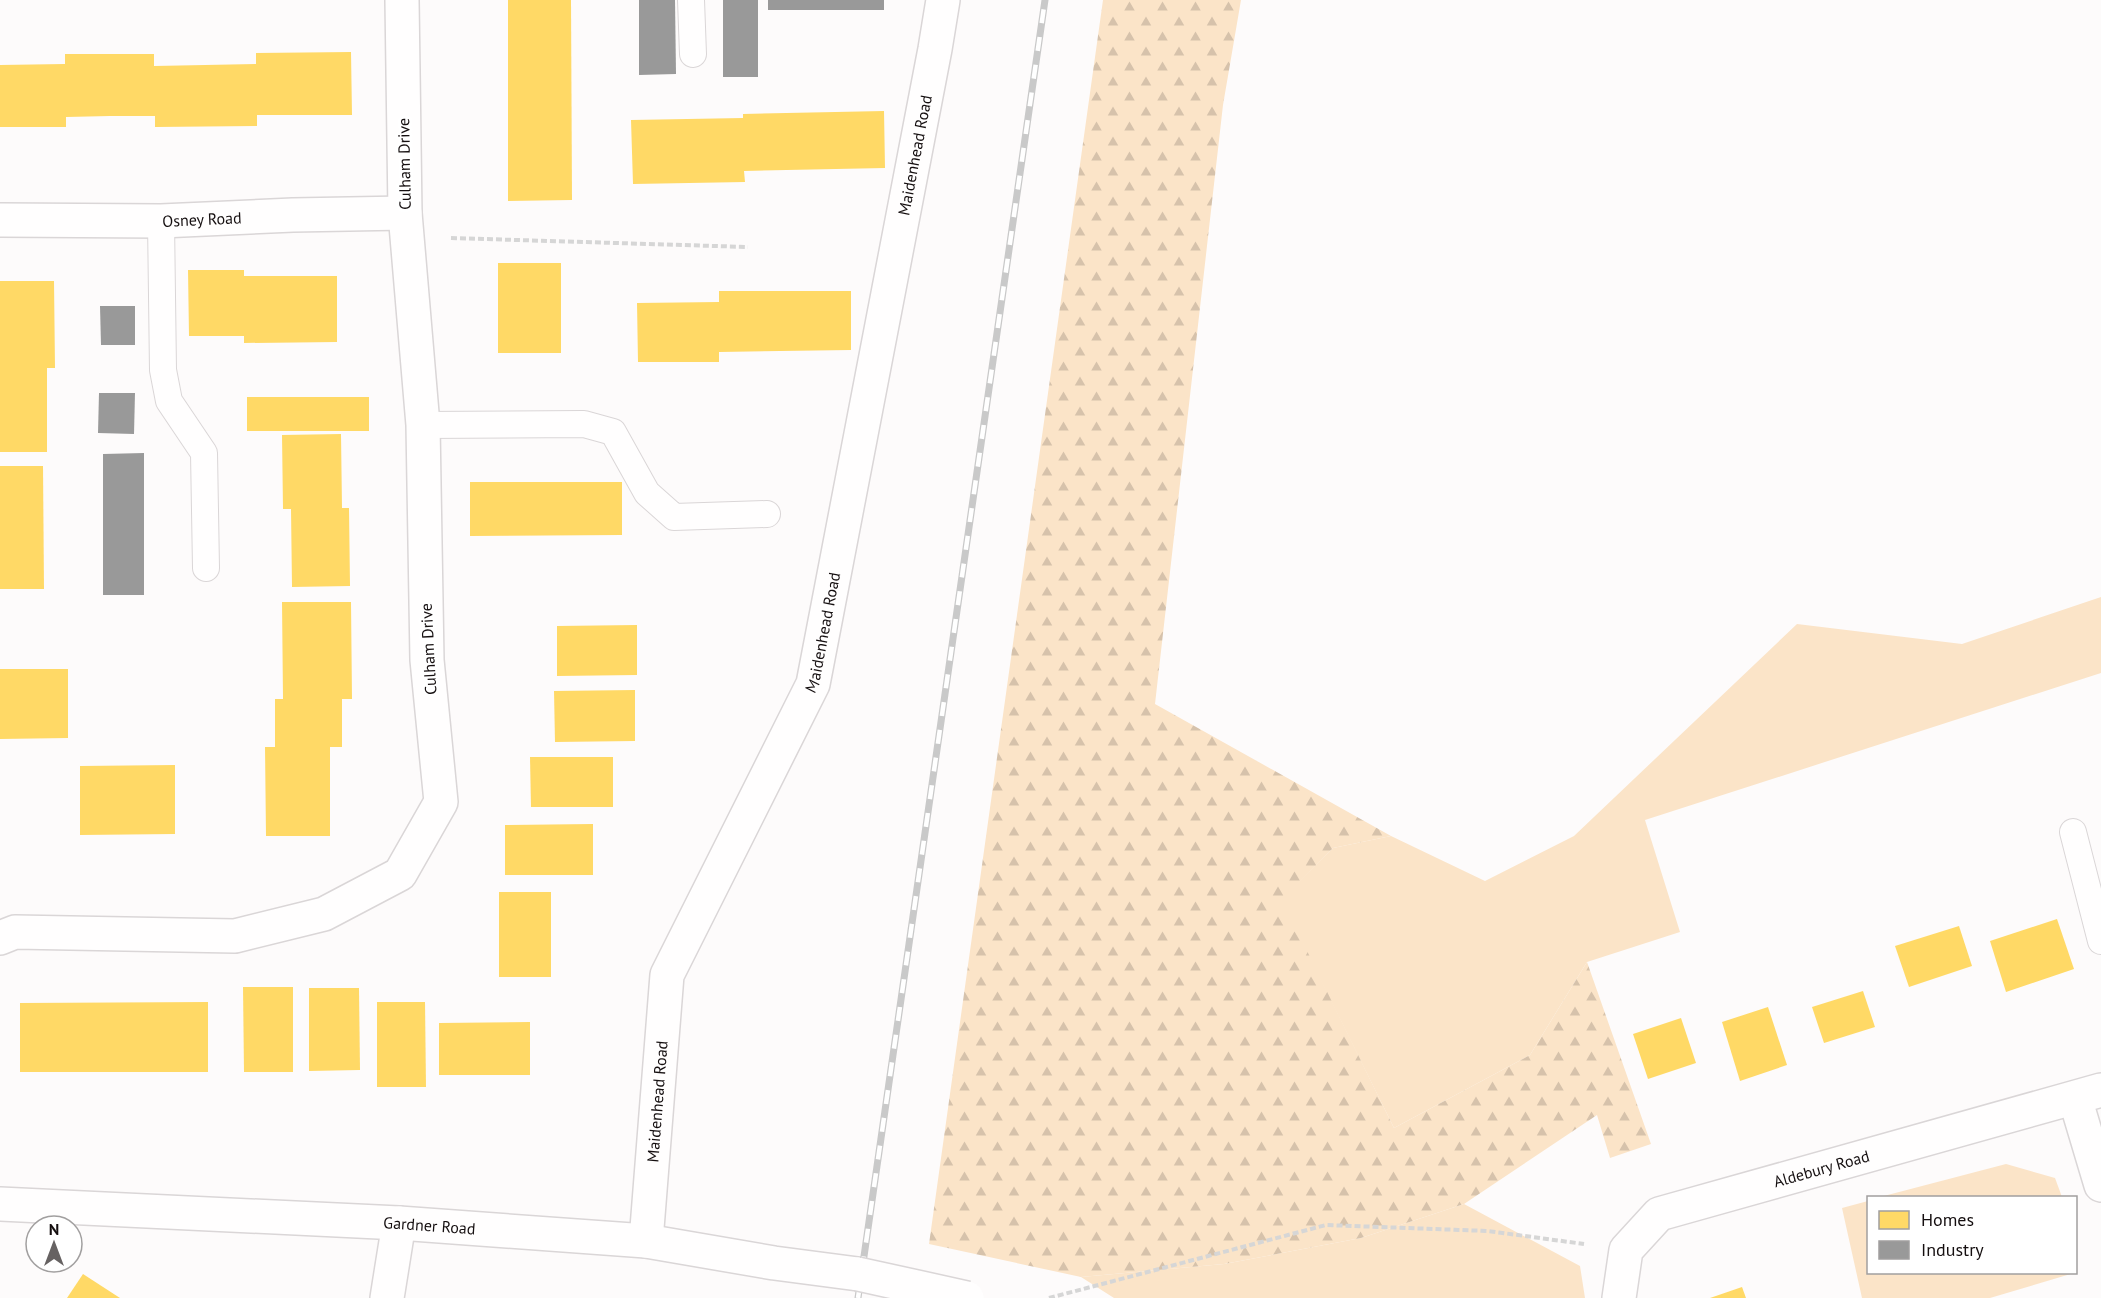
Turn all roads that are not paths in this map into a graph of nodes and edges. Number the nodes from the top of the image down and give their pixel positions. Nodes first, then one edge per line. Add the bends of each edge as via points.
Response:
1 (402, 0) edge
2 (691, 0) edge
3 (943, 0) edge
4 (693, 54) dead end
5 (0, 220) edge
6 (160, 221) junction
7 (406, 226) junction
8 (423, 425) junction
9 (767, 514) dead end
10 (206, 568) dead end
11 (2073, 832) dead end
12 (0, 938) edge
13 (2101, 941) edge
14 (2088, 1094) edge
15 (2101, 1185) edge
16 (0, 1204) edge
17 (399, 1223) junction
18 (646, 1241) junction
19 (387, 1298) edge
20 (967, 1298) edge
21 (1619, 1298) edge

1 - 7 street, Culham Drive
2 - 4 lane
3 - 18 street, Maidenhead Road via 813,684 667,975
5 - 6 street, Osney Road
6 - 7 street, Osney Road via 293,215
6 - 10 lane via 163,370 169,401 204,453
7 - 8 street, Culham Drive
8 - 9 lane via 584,424 613,432 647,493 674,517
8 - 12 street, Culham Drive via 427,660 441,802 400,874 324,914 235,936 15,932
11 - 13 lane
14 - 15 street, Aldebury Road
14 - 21 street, Aldebury Road via 1659,1214 1626,1250
16 - 17 street, Gardner Road
17 - 18 street, Gardner Road
17 - 19 street
18 - 20 street, Gardner Road, bridge via 858,1274

